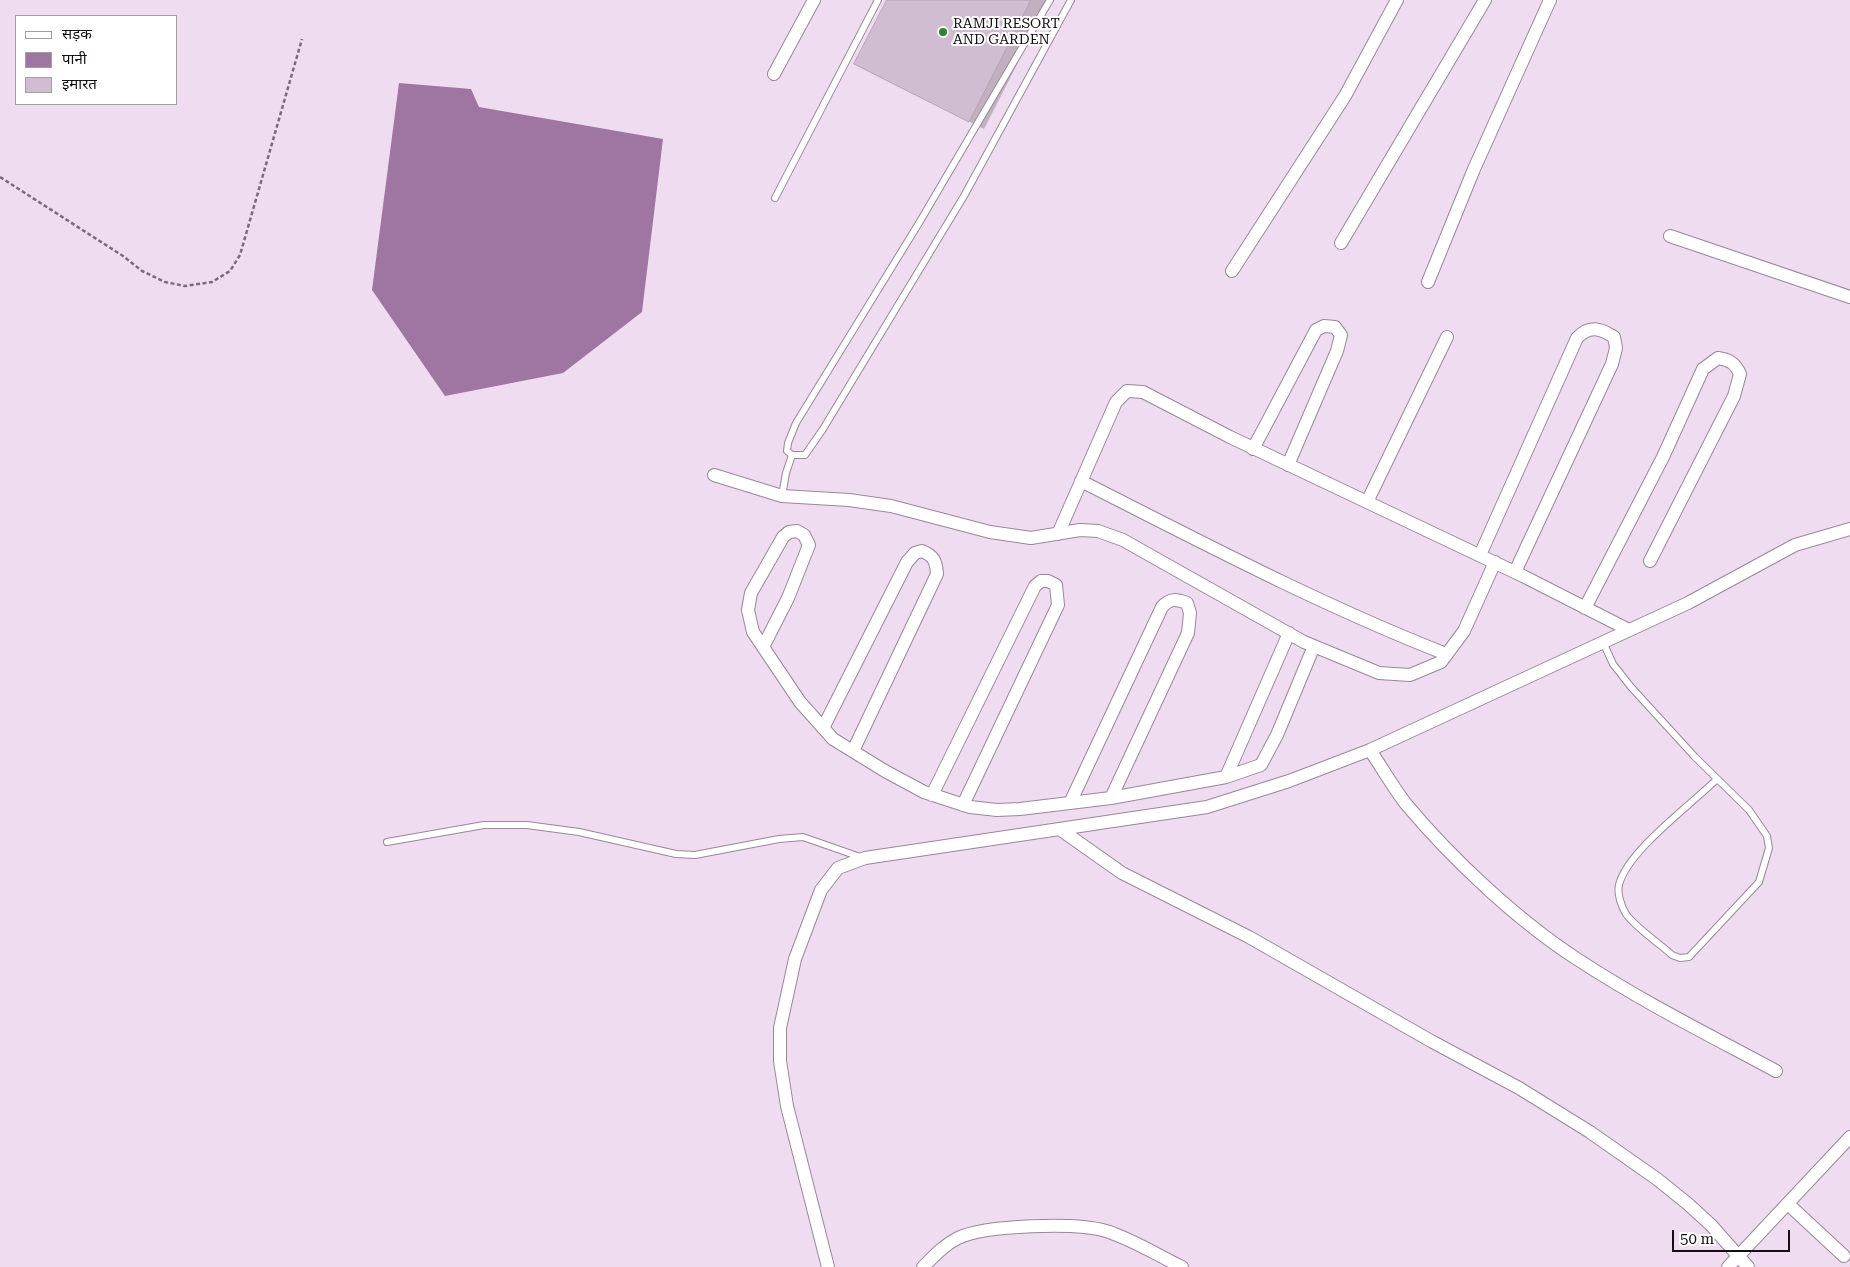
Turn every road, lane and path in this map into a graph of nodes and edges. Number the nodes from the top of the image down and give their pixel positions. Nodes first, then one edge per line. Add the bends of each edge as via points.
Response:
1 (814, 0) edge
2 (878, 0) edge
3 (1050, 0) edge
4 (1070, 0) edge
5 (1397, 0) edge
6 (1485, 0) edge
7 (1550, 0) edge
8 (302, 39) dead end
9 (774, 74) dead end
10 (0, 177) edge
11 (775, 198) dead end
12 (1670, 236) dead end
13 (1341, 243) dead end
14 (1232, 271) dead end
15 (1428, 282) dead end
16 (1850, 297) edge
17 (1447, 337) dead end
18 (1253, 449) junction
19 (792, 456) junction
20 (1288, 465) junction
21 (714, 475) dead end
22 (1081, 481) junction
23 (782, 496) junction
24 (1367, 502) junction
25 (1850, 529) edge
26 (1058, 534) junction
27 (1480, 555) junction
28 (1650, 561) dead end
29 (1495, 562) junction
30 (1514, 572) junction
31 (1585, 608) junction
32 (1630, 630) junction
33 (1289, 633) junction
34 (1603, 642) junction
35 (763, 646) junction
36 (1314, 646) junction
37 (1446, 654) junction
38 (823, 728) junction
39 (1370, 750) junction
40 (853, 751) junction
41 (1226, 776) junction
42 (1717, 779) junction
43 (932, 795) junction
44 (1111, 798) junction
45 (1070, 803) junction
46 (963, 805) junction
47 (1061, 830) junction
48 (387, 842) dead end
49 (864, 858) junction
50 (1776, 1071) dead end
51 (1850, 1137) edge
52 (1788, 1204) junction
53 (1738, 1256) junction
54 (1844, 1256) dead end
55 (828, 1267) edge
56 (923, 1267) edge
57 (1182, 1267) edge
58 (1728, 1267) edge
59 (1748, 1267) edge

1 - 9 street
2 - 11 lane
3 - 19 lane via 796,423 787,451
4 - 19 lane via 964,196 823,429 805,455
5 - 14 street via 1345,96
6 - 13 street
7 - 15 street via 1474,169
8 - 10 path via 240,255 230,271 212,282 185,286 165,282 142,271
12 - 16 street
17 - 24 street
18 - 20 street
18 - 20 street via 1316,330 1324,326 1335,327 1341,335 1337,351
18 - 22 street via 1143,392 1126,391 1116,402
19 - 23 lane
20 - 24 street
21 - 23 street
22 - 26 street
22 - 37 street via 1260,572 1382,629
23 - 26 street via 891,506 990,532 1031,538
24 - 27 street
25 - 32 street via 1795,545 1688,603
26 - 33 street via 1098,531 1123,540
27 - 29 street
27 - 30 street via 1577,338 1585,330 1605,331 1614,338 1616,348 1612,364
28 - 31 street via 1734,396 1740,374 1736,364 1727,360 1718,358 1703,369 1663,457
29 - 30 street
29 - 37 street via 1464,631
30 - 31 street
31 - 32 street
32 - 34 street
33 - 36 street
33 - 41 street
34 - 39 street
34 - 42 lane via 1613,664 1631,687
35 - 35 street via 788,598 809,545 797,530 783,537 751,593 748,610 754,632
35 - 38 street via 800,702
36 - 37 street via 1379,672 1410,675 1441,662
36 - 41 street via 1261,765
38 - 40 street via 833,739
38 - 40 street via 907,562 915,553 930,554 936,561 937,574
39 - 47 street via 1289,781 1207,807
39 - 50 street via 1404,802 1460,861 1520,915 1591,968 1653,1006
40 - 43 street
41 - 44 street
42 - 42 lane via 1764,830 1769,848 1759,882 1689,957 1680,958 1672,955 1627,915 1618,887 1630,864 1654,836
43 - 46 street
43 - 46 street via 1035,586 1040,581 1048,581 1056,585 1058,605
44 - 45 street
44 - 45 street via 1188,633 1190,613 1187,603 1176,599 1162,607
45 - 46 street via 997,810
47 - 49 street
47 - 53 street via 1122,873 1249,937 1519,1088 1657,1179 1710,1225
48 - 49 lane via 484,825 527,825 695,855 803,837
49 - 55 street via 838,868 820,890 795,959 780,1028 780,1061 788,1106
51 - 52 street
52 - 53 street
52 - 54 street
53 - 58 street
53 - 59 street
56 - 57 street via 941,1249 971,1233 1088,1226 1106,1231

